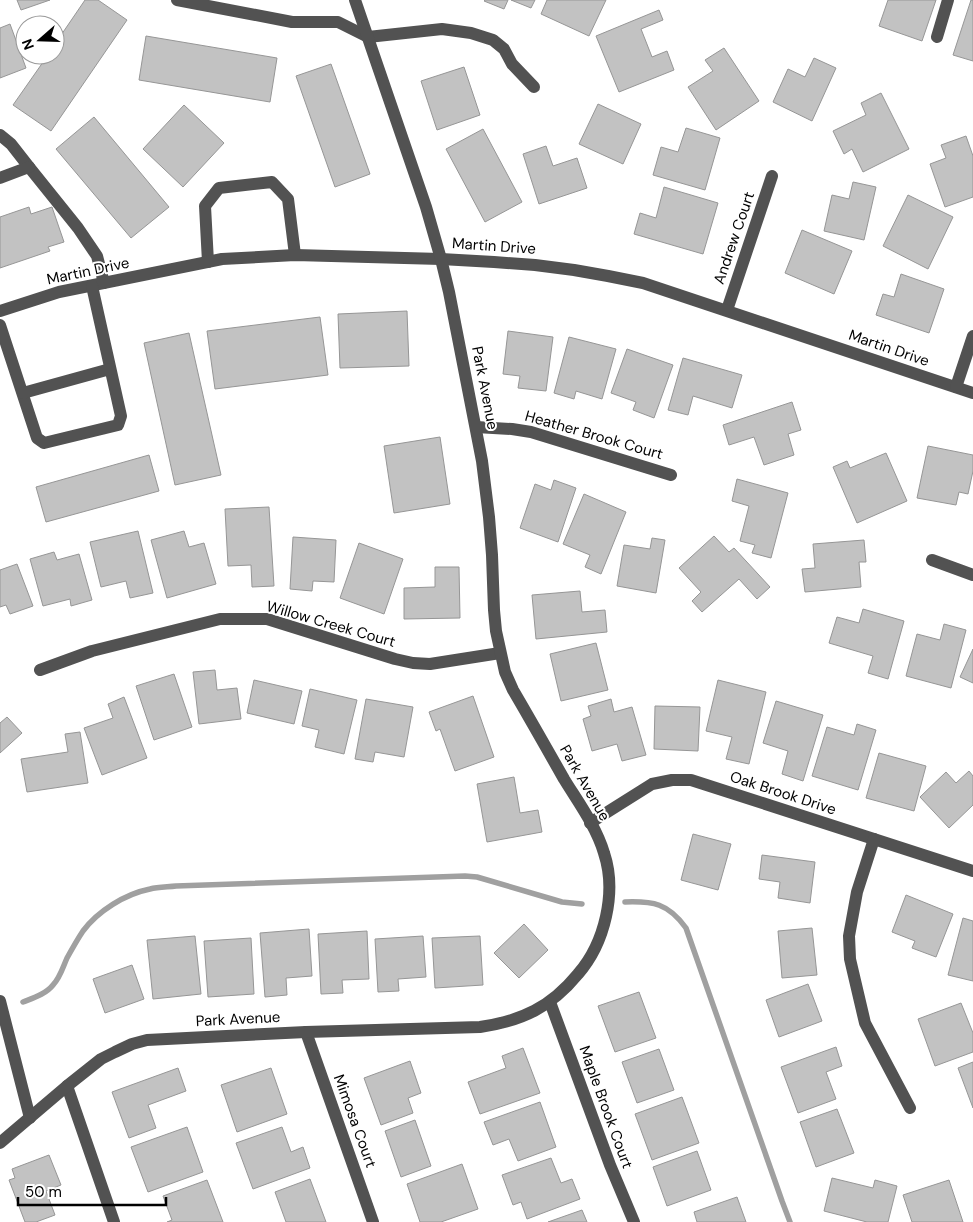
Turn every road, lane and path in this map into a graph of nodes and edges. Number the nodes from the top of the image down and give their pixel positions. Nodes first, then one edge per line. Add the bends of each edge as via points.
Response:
1 (177, 0) edge
2 (356, 0) edge
3 (948, 0) edge
4 (201, 2) edge
5 (937, 36) dead end
6 (368, 37) junction
7 (534, 86) dead end
8 (0, 135) edge
9 (29, 167) junction
10 (772, 176) dead end
11 (0, 178) edge
12 (295, 255) junction
13 (442, 259) junction
14 (208, 262) junction
15 (98, 284) junction
16 (727, 310) junction
17 (0, 311) edge
18 (0, 325) edge
19 (973, 336) edge
20 (110, 369) junction
21 (956, 387) junction
22 (22, 393) junction
23 (973, 393) edge
24 (476, 427) junction
25 (672, 475) dead end
26 (932, 560) dead end
27 (973, 575) edge
28 (500, 652) junction
29 (40, 670) dead end
30 (590, 823) junction
31 (874, 839) junction
32 (973, 871) edge
33 (0, 1001) edge
34 (550, 1002) junction
35 (306, 1032) junction
36 (67, 1086) junction
37 (910, 1108) dead end
38 (30, 1118) junction
39 (0, 1143) edge
40 (114, 1222) edge
41 (373, 1222) edge
42 (634, 1222) edge

1 - 4 street
2 - 6 street, Park Avenue
3 - 5 street
4 - 6 street via 292,22 338,22
6 - 7 street via 442,29 471,33 493,40 504,48 512,64
6 - 13 street, Park Avenue
8 - 9 street
9 - 11 street
9 - 15 street via 96,256
10 - 16 street, Andrew Court
12 - 13 street, Martin Drive
12 - 14 street, Martin Drive
12 - 14 street via 288,199 272,182 219,188 206,206
13 - 16 street, Martin Drive via 535,265 608,276 643,283
13 - 24 street, Park Avenue
14 - 15 street, Martin Drive
15 - 17 street, Martin Drive via 59,292
15 - 20 street
16 - 21 street, Martin Drive
18 - 22 street
19 - 21 street
20 - 22 street
20 - 22 street via 121,416 118,425 44,443 37,438
21 - 23 street, Martin Drive
24 - 25 street, Heather Brook Court via 530,432
24 - 28 street, Park Avenue via 489,517 494,610
26 - 27 street
28 - 29 street, Willow Creek Court via 430,664 413,662 267,619 220,619 92,651
28 - 30 street, Park Avenue via 513,690
30 - 31 street, Oak Brook Drive via 652,784 691,780
30 - 34 street, Park Avenue via 608,869 608,910 584,968
31 - 32 street, Oak Brook Drive
31 - 37 street via 857,892 849,936 850,959 865,1023
33 - 38 street
34 - 35 street, Park Avenue via 516,1020 498,1025
34 - 42 street, Maple Brook Court
35 - 36 street, Park Avenue via 147,1040 101,1060
35 - 41 street, Mimosa Court
36 - 38 street, Park Avenue
36 - 40 street
38 - 39 street, Park Avenue

